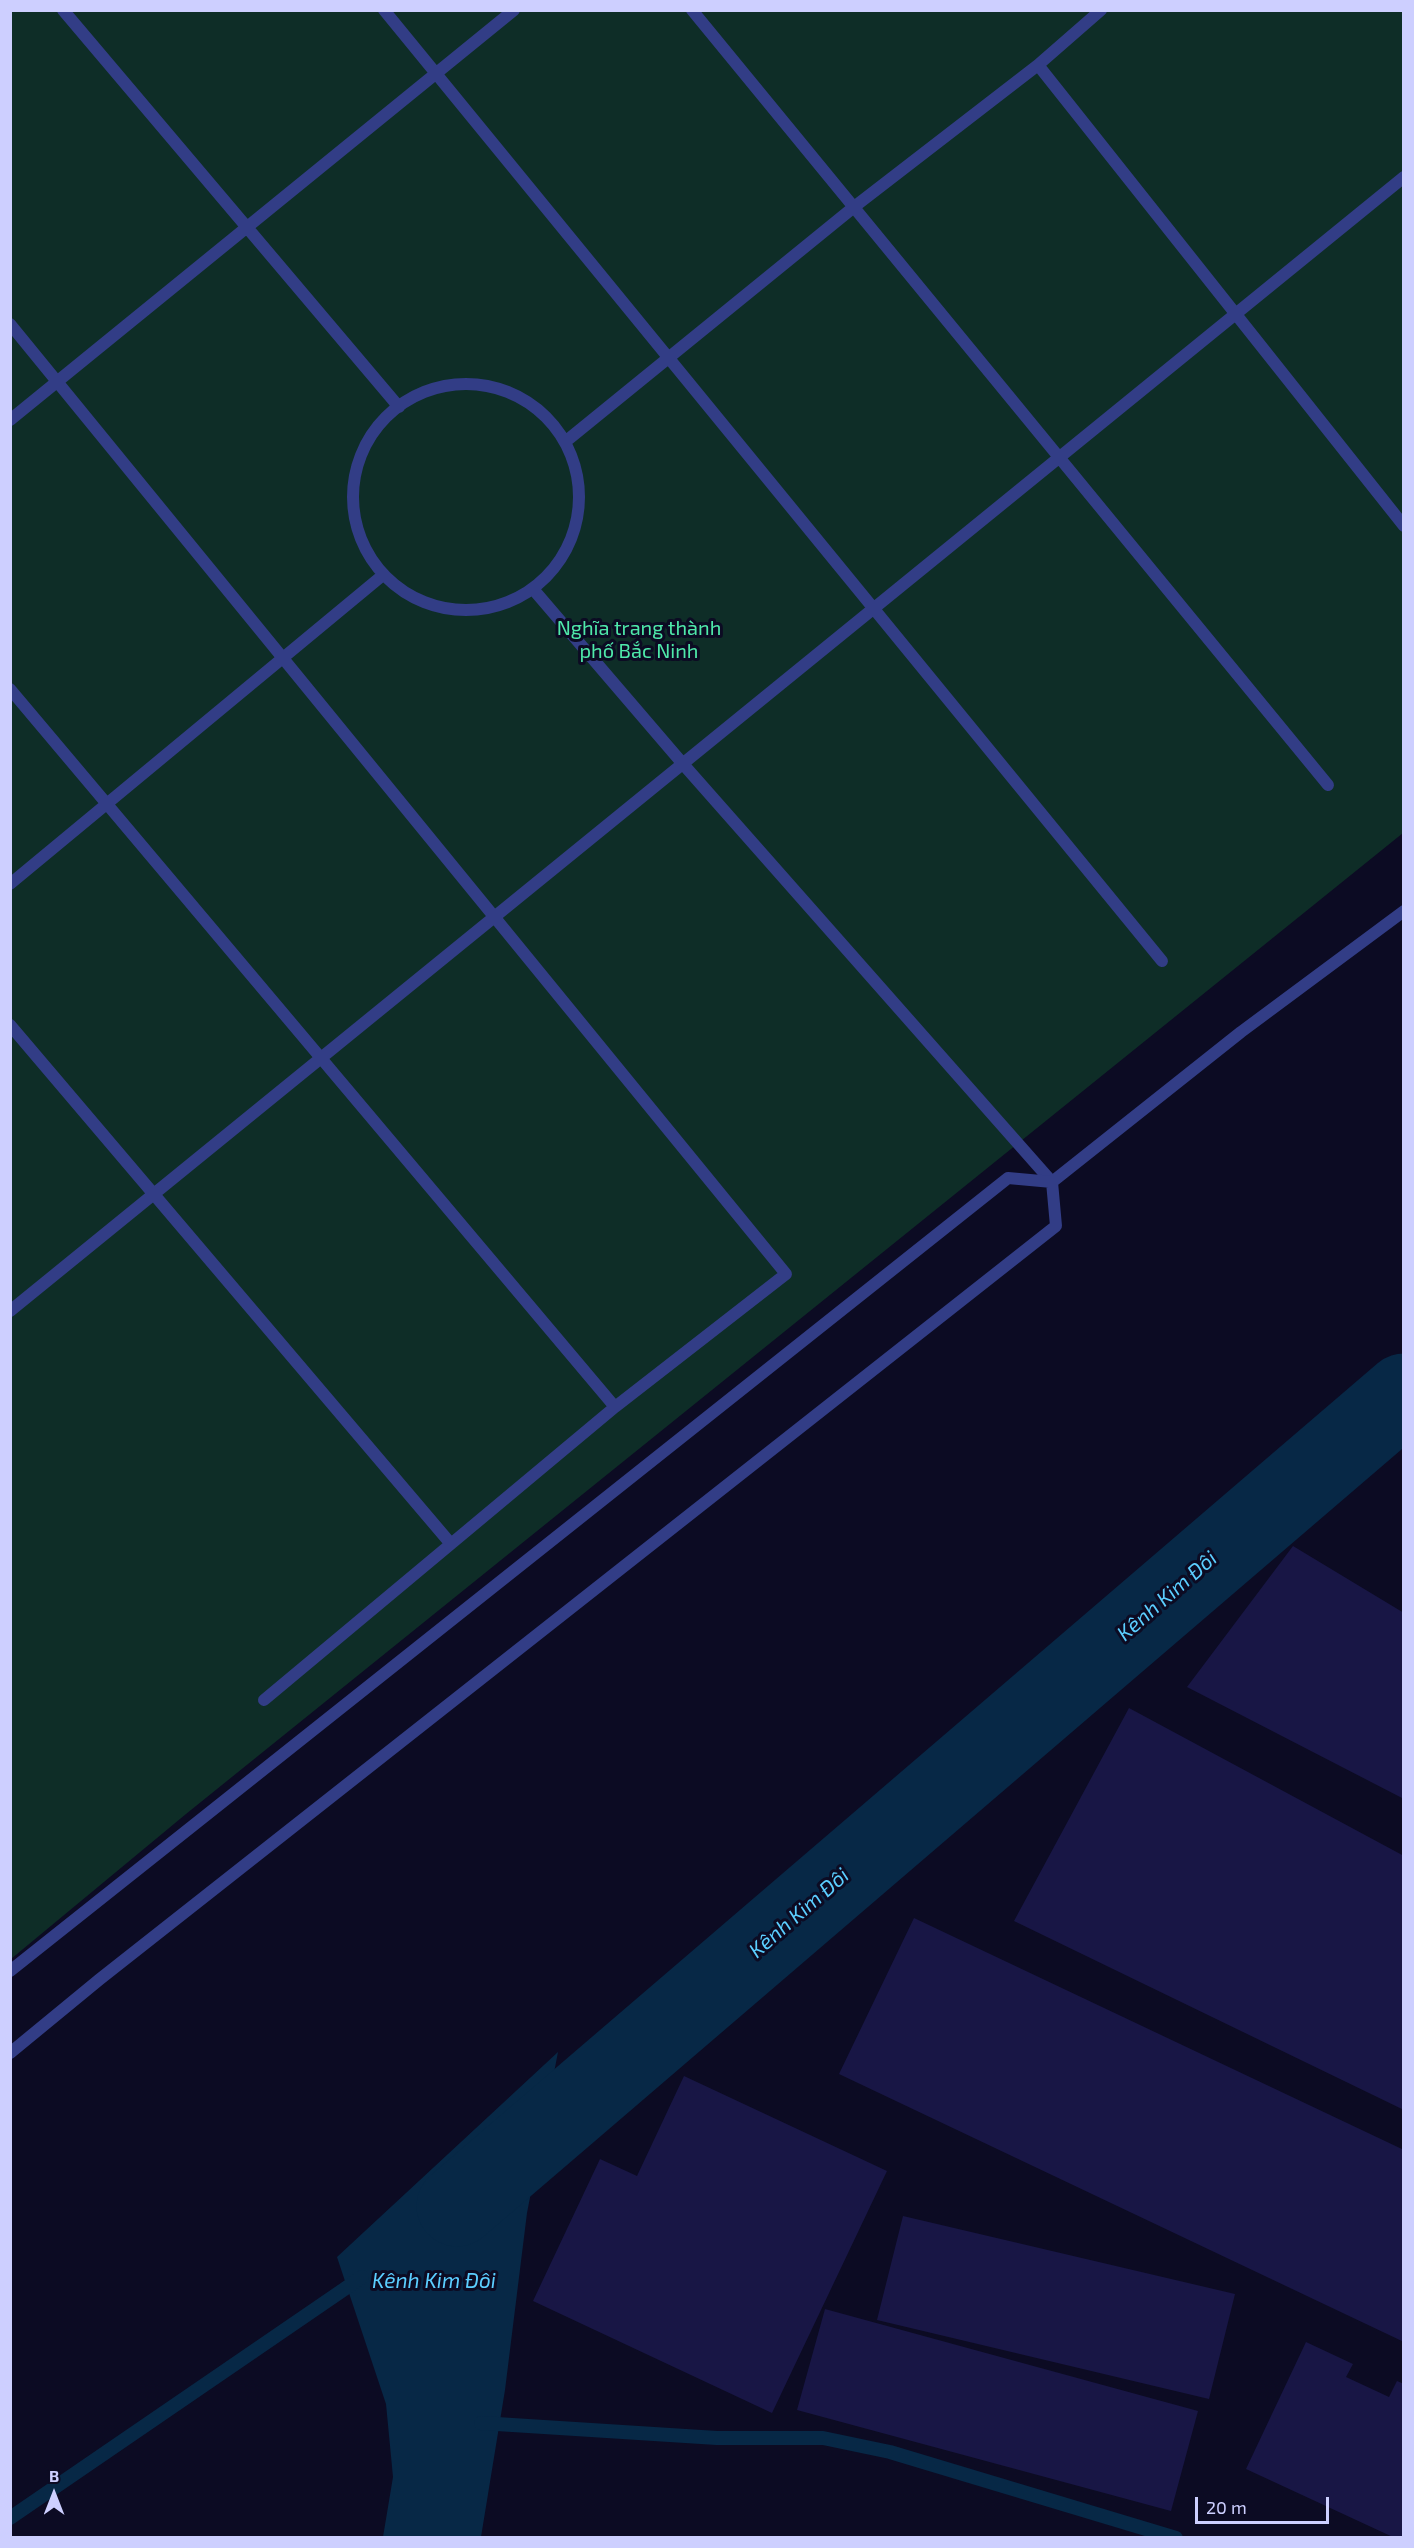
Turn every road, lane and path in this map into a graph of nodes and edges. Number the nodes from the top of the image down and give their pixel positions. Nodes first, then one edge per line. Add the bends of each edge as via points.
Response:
1 (63, 10) edge
2 (384, 10) edge
3 (514, 10) edge
4 (692, 10) edge
5 (1101, 10) edge
6 (1038, 65) junction
7 (436, 74) junction
8 (1404, 177) edge
9 (854, 207) junction
10 (247, 227) junction
11 (1235, 314) junction
12 (10, 324) edge
13 (669, 358) junction
14 (58, 382) junction
15 (399, 407) junction
16 (10, 420) edge
17 (565, 442) junction
18 (1059, 457) junction
19 (1404, 526) edge
20 (383, 575) junction
21 (533, 589) junction
22 (873, 608) junction
23 (283, 658) junction
24 (10, 689) edge
25 (683, 764) junction
26 (1329, 785) dead end
27 (107, 804) junction
28 (10, 884) edge
29 (1404, 911) edge
30 (494, 917) junction
31 (1162, 961) dead end
32 (10, 1025) edge
33 (321, 1058) junction
34 (1052, 1182) junction
35 (154, 1194) junction
36 (10, 1311) edge
37 (615, 1407) junction
38 (451, 1544) junction
39 (264, 1700) dead end
40 (10, 1971) edge
41 (10, 2053) edge

1 - 10 street
2 - 7 street
3 - 7 street
4 - 9 street
5 - 6 street
6 - 9 street
6 - 11 street
7 - 10 street
7 - 13 street
8 - 11 street
9 - 13 street
9 - 18 street
10 - 14 street
10 - 15 street
11 - 18 street
11 - 19 street
12 - 14 street
13 - 17 street
13 - 22 street
14 - 16 street
14 - 23 street
15 - 17 street via 422,393 449,386 477,385 528,402 549,420
15 - 20 street via 379,425 364,448 355,474 357,528 367,553
17 - 21 street via 580,494 577,521 568,547 553,570
18 - 22 street
18 - 26 street
20 - 21 street via 404,592 429,604 456,610 483,609 509,602
20 - 23 street
21 - 25 street
22 - 25 street
22 - 31 street
23 - 27 street
23 - 30 street
24 - 27 street
25 - 30 street
25 - 34 street
27 - 28 street
27 - 33 street
29 - 34 street via 1241,1032
30 - 33 street
30 - 37 street via 786,1274
32 - 35 street
33 - 35 street
33 - 37 street
34 - 40 street via 1008,1178
34 - 41 street via 1056,1226 100,1978
35 - 36 street
35 - 38 street
37 - 38 street
38 - 39 street

